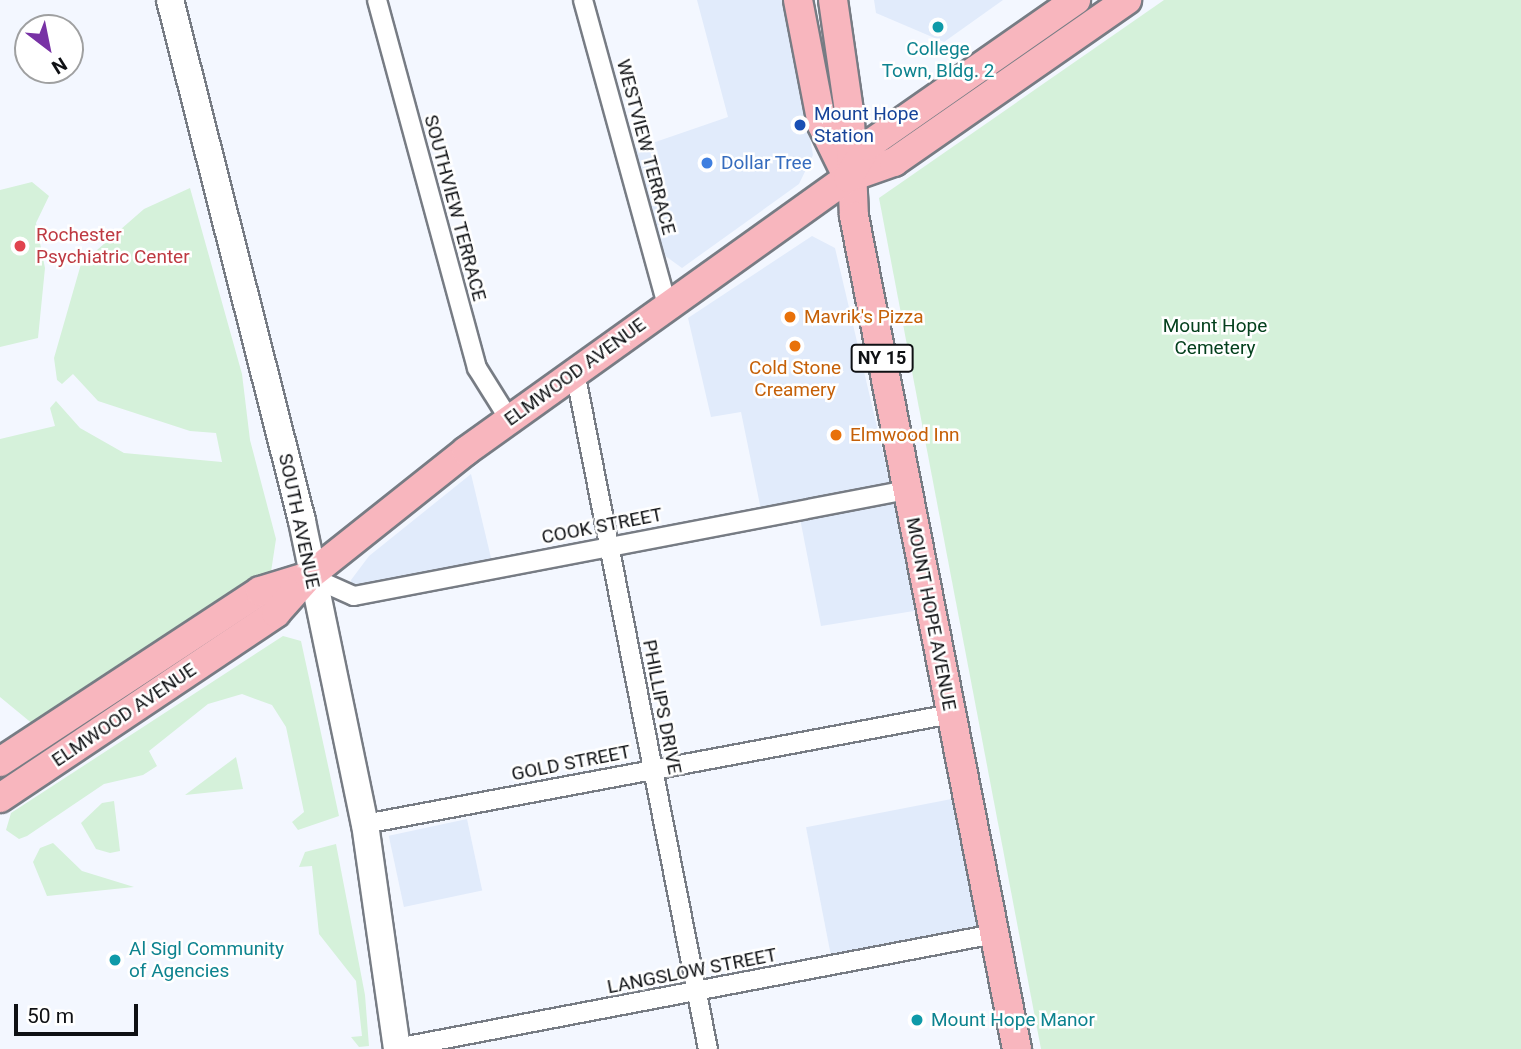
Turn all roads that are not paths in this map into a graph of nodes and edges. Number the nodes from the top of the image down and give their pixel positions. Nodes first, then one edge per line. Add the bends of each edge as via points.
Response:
1 (170, 0) edge
2 (377, 0) edge
3 (583, 0) edge
4 (798, 0) edge
5 (833, 0) edge
6 (1076, 0) edge
7 (1127, 0) edge
8 (848, 178) junction
9 (667, 306) junction
10 (575, 372) junction
11 (509, 419) junction
12 (907, 490) junction
13 (610, 545) junction
14 (309, 576) junction
15 (951, 714) junction
16 (0, 762) edge
17 (653, 769) junction
18 (0, 798) edge
19 (365, 824) junction
20 (994, 934) junction
21 (696, 991) junction
22 (397, 1049) edge
23 (708, 1049) edge
24 (1017, 1049) edge

1 - 14 main road, SOUTH AVENUE via 281,432
2 - 11 street, SOUTHVIEW TERRACE via 477,368
3 - 9 street, WESTVIEW TERRACE
4 - 8 main road, MOUNT HOPE AVENUE / NY 15 via 822,125
5 - 8 main road, MOUNT HOPE AVENUE / NY 15 via 850,118
6 - 8 main road, ELMWOOD AVENUE via 867,146
7 - 8 main road, ELMWOOD AVENUE via 894,162
8 - 9 main road, ELMWOOD AVENUE
8 - 12 main road, MOUNT HOPE AVENUE / NY 15
9 - 10 main road, ELMWOOD AVENUE
10 - 11 main road, ELMWOOD AVENUE
10 - 13 street, PHILLIPS DRIVE
11 - 14 main road, ELMWOOD AVENUE
12 - 13 street, COOK STREET
12 - 15 main road, MOUNT HOPE AVENUE / NY 15
13 - 14 street, COOK STREET via 354,596
13 - 17 street, PHILLIPS DRIVE
14 - 16 main road, ELMWOOD AVENUE via 260,591
14 - 18 main road, ELMWOOD AVENUE via 276,613
14 - 19 main road, SOUTH AVENUE
15 - 17 street, GOLD STREET
15 - 20 main road, MOUNT HOPE AVENUE / NY 15
17 - 19 street, GOLD STREET
17 - 21 street, PHILLIPS DRIVE
19 - 22 main road, SOUTH AVENUE
20 - 21 street, LANGSLOW STREET
20 - 24 main road, MOUNT HOPE AVENUE / NY 15
21 - 22 street, LANGSLOW STREET
21 - 23 street, PHILLIPS DRIVE

